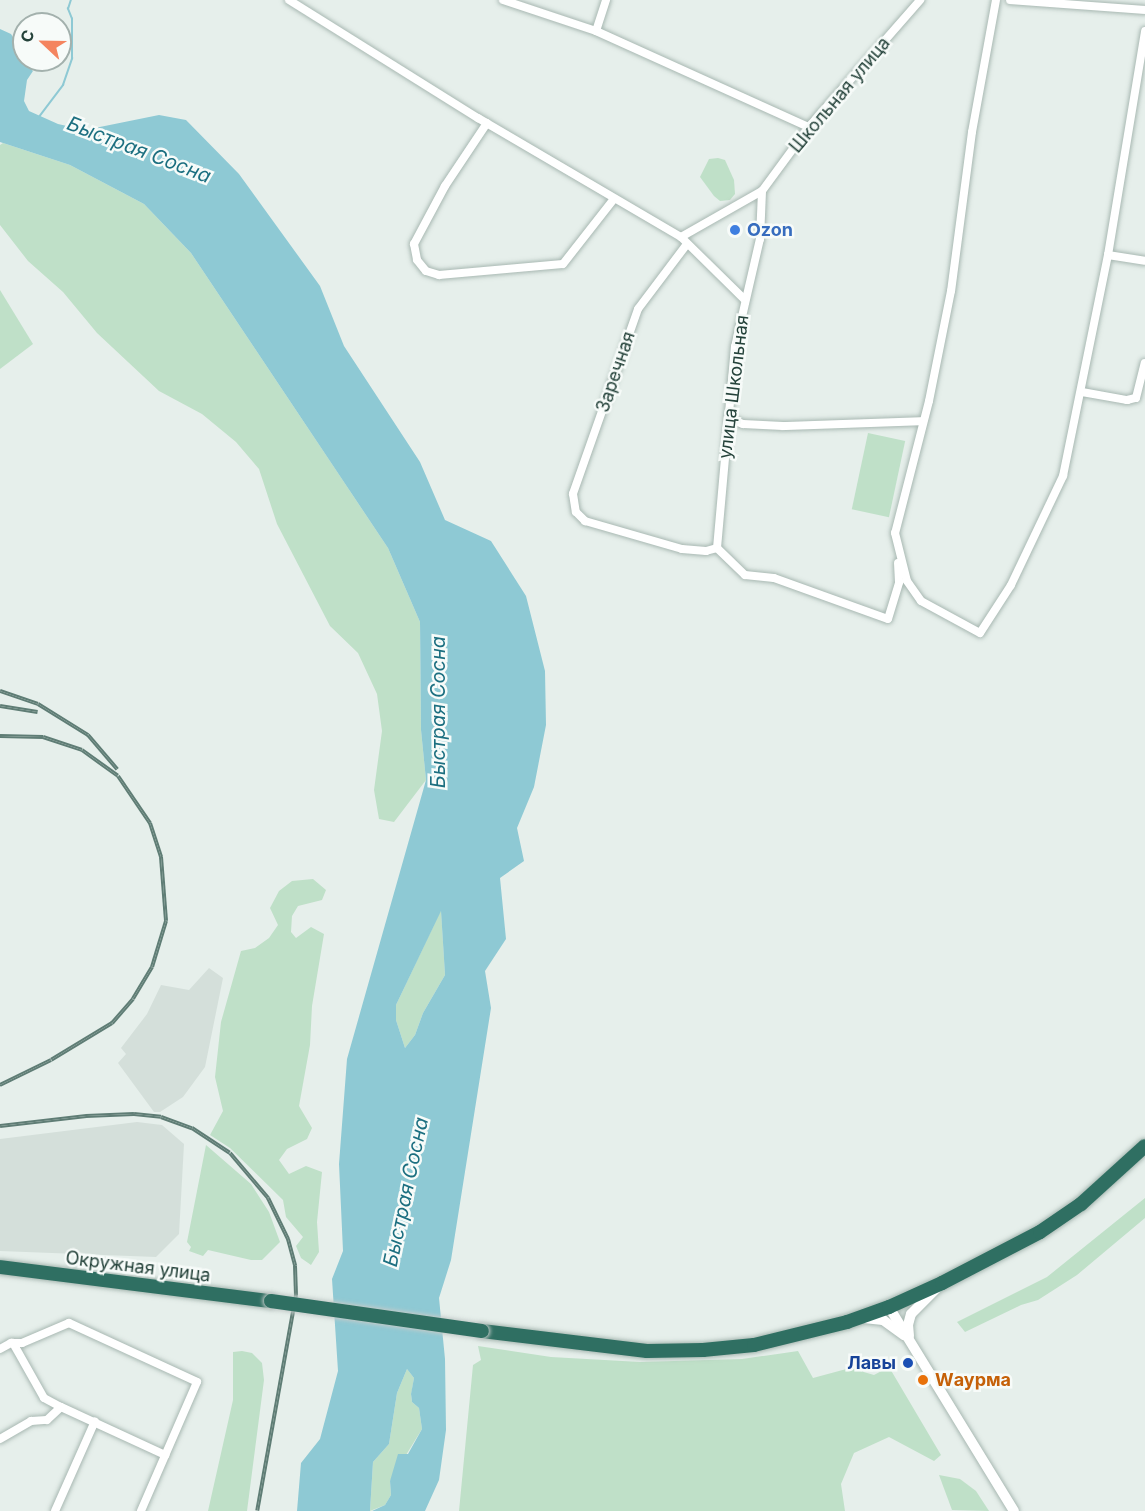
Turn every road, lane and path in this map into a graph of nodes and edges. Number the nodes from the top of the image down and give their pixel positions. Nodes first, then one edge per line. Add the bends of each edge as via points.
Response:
1 (289, 0) edge
2 (504, 0) edge
3 (606, 0) edge
4 (908, 0) edge
5 (996, 0) edge
6 (1010, 0) edge
7 (919, 2) edge
8 (1145, 10) edge
9 (596, 31) junction
10 (1145, 31) edge
11 (487, 123) junction
12 (809, 127) junction
13 (762, 191) junction
14 (613, 200) junction
15 (684, 241) junction
16 (1108, 255) junction
17 (1145, 261) edge
18 (745, 300) junction
19 (1145, 363) edge
20 (1082, 392) junction
21 (728, 418) junction
22 (923, 421) junction
23 (897, 543) junction
24 (717, 548) junction
25 (1145, 1146) edge
26 (0, 1267) edge
27 (942, 1283) junction
28 (890, 1307) junction
29 (861, 1318) junction
30 (910, 1339) junction
31 (13, 1343) junction
32 (0, 1349) edge
33 (61, 1407) junction
34 (95, 1421) junction
35 (0, 1439) edge
36 (165, 1455) junction
37 (54, 1511) edge
38 (141, 1511) edge
39 (1014, 1511) edge

1 - 11 street
2 - 9 street
3 - 9 street
4 - 7 street
5 - 22 street via 972,132 951,291
6 - 8 street
7 - 12 street, Школьная улица
9 - 12 street
10 - 16 street
11 - 14 street
11 - 14 street via 445,186 414,244 417,260 426,271 439,275 563,264
12 - 13 street, Школьная улица
13 - 15 street
13 - 18 street, улица Школьная via 760,239
14 - 15 street
15 - 18 street
15 - 24 street, Заречная via 638,309 573,494 576,512 585,520 682,549
16 - 17 street
16 - 20 street
18 - 21 street, улица Школьная via 735,347
19 - 20 street via 1136,398
20 - 23 street via 1063,476 1011,585 980,633 921,601 907,581
21 - 22 street via 743,424 783,426
21 - 24 street, улица Школьная
22 - 23 street via 895,533
23 - 24 street via 899,582 888,619 774,578 745,575
25 - 27 highway, Окружная улица via 1099,1189 1040,1232
26 - 29 highway, Окружная улица, bridge via 647,1351 754,1346
27 - 28 highway, Окружная улица
27 - 30 main road via 911,1314
28 - 29 highway, Окружная улица
28 - 30 main road
29 - 30 main road via 883,1320
30 - 39 main road
31 - 32 street
31 - 33 street via 44,1398
31 - 36 street via 22,1343 69,1323 197,1382
33 - 34 street
33 - 35 street via 47,1420 31,1421
34 - 36 street
34 - 37 street
36 - 38 street

